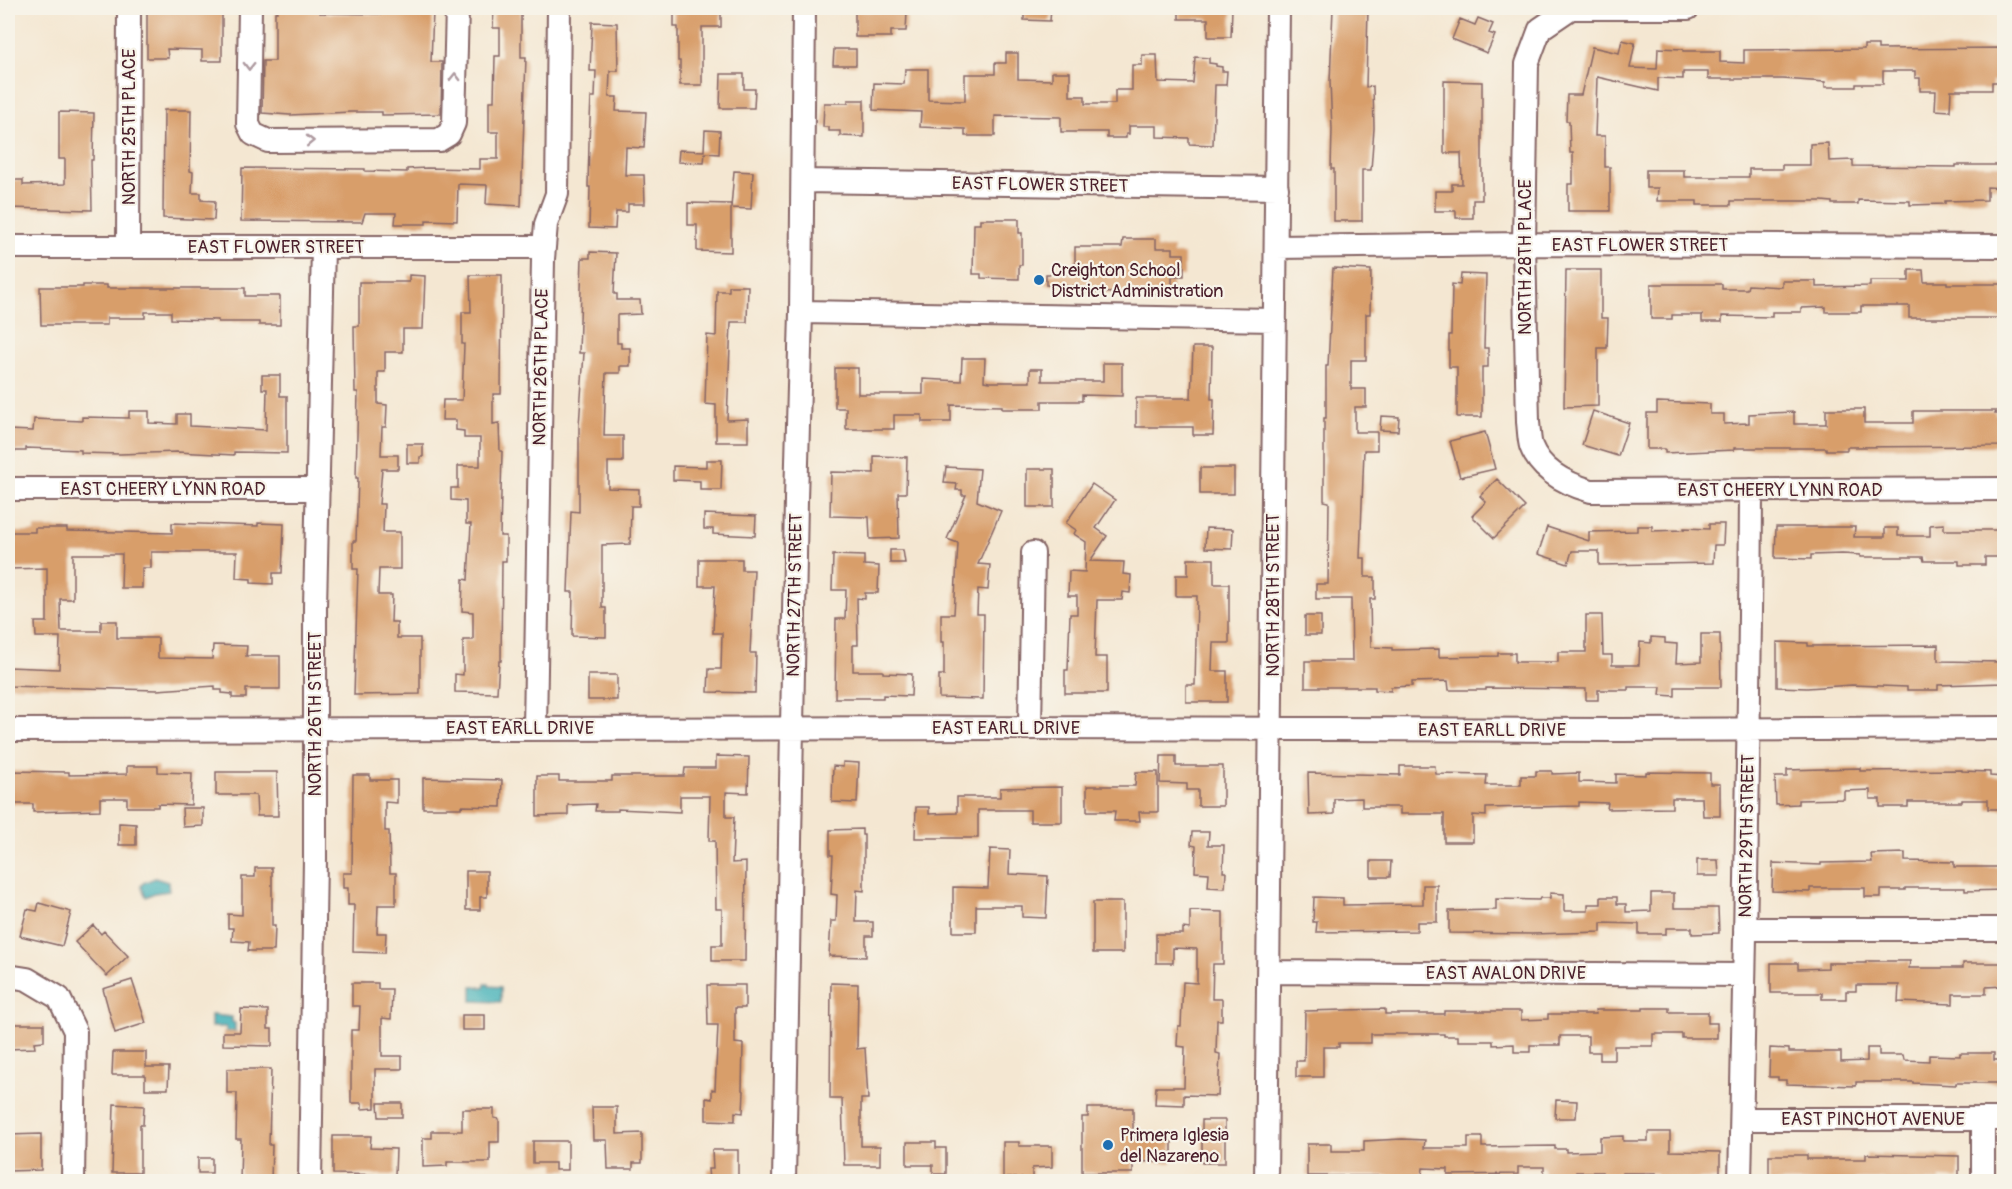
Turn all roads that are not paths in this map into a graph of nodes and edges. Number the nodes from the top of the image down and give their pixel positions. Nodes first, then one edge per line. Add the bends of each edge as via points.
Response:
1 (129, 8) edge
2 (250, 8) edge
3 (457, 8) edge
4 (560, 8) edge
5 (804, 8) edge
6 (1278, 8) edge
7 (1688, 8) edge
8 (803, 181) junction
9 (1277, 188) junction
10 (1524, 244) junction
11 (128, 246) junction
12 (544, 246) junction
13 (2004, 246) edge
14 (8, 247) edge
15 (323, 247) junction
16 (1276, 247) junction
17 (801, 312) junction
18 (1275, 320) junction
19 (1557, 478) joint
20 (8, 489) edge
21 (318, 489) junction
22 (2004, 489) edge
23 (1751, 490) junction
24 (1033, 553) dead end
25 (535, 728) junction
26 (794, 728) junction
27 (1030, 728) junction
28 (2004, 728) edge
29 (315, 729) junction
30 (1272, 729) junction
31 (1750, 729) junction
32 (8, 730) edge
33 (2004, 928) edge
34 (1745, 929) junction
35 (1269, 972) junction
36 (1744, 975) junction
37 (8, 976) edge
38 (1742, 1119) junction
39 (1994, 1119) edge
40 (73, 1182) edge
41 (310, 1182) edge
42 (784, 1182) edge
43 (1266, 1182) edge
44 (1740, 1182) edge
45 (1983, 1182) edge

1 - 11 street, NORTH 25TH PLACE
2 -> 3 street via 249,124 253,134 268,141 439,140 449,134 454,123
4 - 12 street, NORTH 26TH PLACE via 557,194 546,224
5 - 8 street, NORTH 27TH STREET
6 - 9 street, NORTH 28TH STREET
7 - 10 street, NORTH 28TH PLACE via 1571,8 1540,29 1527,64
8 - 9 street, EAST FLOWER STREET
8 - 17 street, NORTH 27TH STREET
9 - 16 street, NORTH 28TH STREET
10 - 13 street, EAST FLOWER STREET
10 - 16 street, EAST FLOWER STREET
10 - 19 street, NORTH 28TH PLACE via 1531,447
11 - 14 street, EAST FLOWER STREET
11 - 15 street, EAST FLOWER STREET
12 - 15 street, EAST FLOWER STREET
12 - 25 street, NORTH 26TH PLACE
15 - 21 street, NORTH 26TH STREET
16 - 18 street, NORTH 28TH STREET
17 - 18 street
17 - 26 street, NORTH 27TH STREET
18 - 30 street, NORTH 28TH STREET
19 - 23 street, EAST CHEERY LYNN ROAD via 1592,491
20 - 21 street, EAST CHEERY LYNN ROAD
21 - 29 street, NORTH 26TH STREET
22 - 23 street, EAST CHEERY LYNN ROAD
23 - 31 street, NORTH 29TH STREET
24 - 27 street
25 - 26 street, EAST EARLL DRIVE
25 - 29 street, EAST EARLL DRIVE
26 - 27 street, EAST EARLL DRIVE
26 - 42 street, NORTH 27TH STREET
27 - 30 street, EAST EARLL DRIVE
28 - 31 street, EAST EARLL DRIVE
29 - 32 street, EAST EARLL DRIVE
29 - 41 street, NORTH 26TH STREET
30 - 31 street, EAST EARLL DRIVE
30 - 35 street, NORTH 28TH STREET
31 - 34 street, NORTH 29TH STREET
33 - 34 street
34 - 36 street, NORTH 29TH STREET
35 - 36 street, EAST AVALON DRIVE
35 - 43 street, NORTH 28TH STREET
36 - 38 street, NORTH 29TH STREET
37 - 40 street via 27,979 59,998 75,1031
38 - 39 street, EAST PINCHOT AVENUE
38 - 44 street, NORTH 29TH STREET
39 - 45 street

